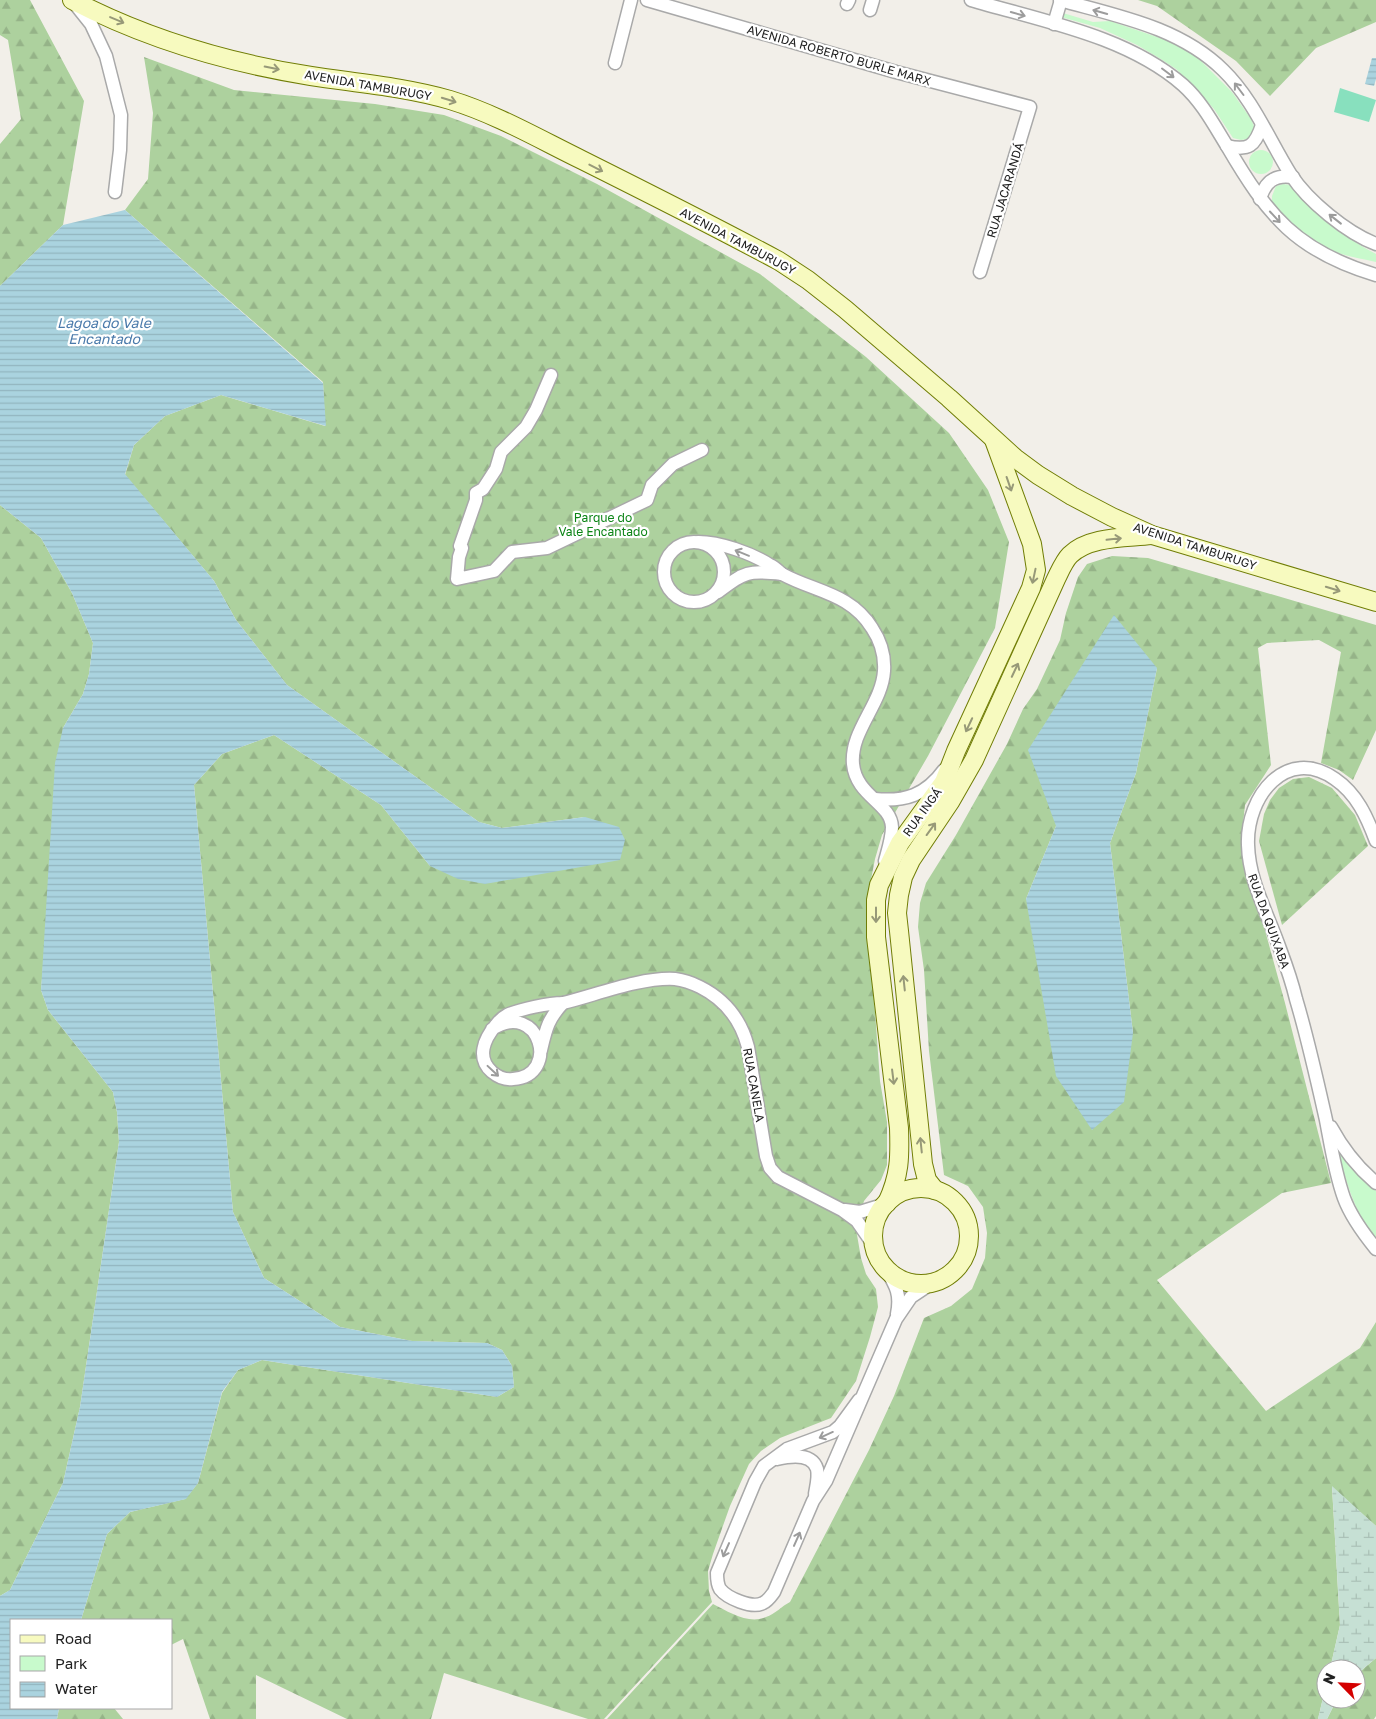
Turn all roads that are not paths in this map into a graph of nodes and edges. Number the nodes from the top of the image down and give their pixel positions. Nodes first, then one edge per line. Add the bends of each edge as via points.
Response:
1 (72, 0) edge
2 (631, 0) edge
3 (647, 0) edge
4 (971, 0) edge
5 (1061, 0) edge
6 (1054, 24) junction
7 (615, 63) dead end
8 (1030, 108) joint
9 (1262, 125) junction
10 (1227, 146) junction
11 (1293, 177) junction
12 (115, 192) dead end
13 (1260, 199) junction
14 (1376, 244) edge
15 (980, 272) dead end
16 (1376, 275) edge
17 (551, 375) dead end
18 (993, 438) junction
19 (702, 450) dead end
20 (1152, 535) junction
21 (698, 542) junction
22 (782, 574) junction
23 (712, 597) junction
24 (1376, 602) edge
25 (956, 751) junction
26 (875, 799) junction
27 (1376, 841) edge
28 (879, 885) junction
29 (563, 1004) junction
30 (492, 1029) junction
31 (541, 1051) junction
32 (1326, 1119) junction
33 (1376, 1183) edge
34 (935, 1190) junction
35 (887, 1204) junction
36 (842, 1210) junction
37 (875, 1248) junction
38 (1376, 1249) edge
39 (886, 1268) junction
40 (932, 1283) junction
41 (896, 1319) junction
42 (859, 1400) junction
43 (771, 1460) junction
44 (813, 1501) junction

1 - 12 street via 91,24 106,56 119,105 120,150
1 -> 18 street, AVENIDA TAMBURUGY via 150,35 194,50 309,76 429,94 506,122 779,261 845,309
2 - 7 street
3 - 8 street, AVENIDA ROBERTO BURLE MARX
4 -> 6 street
5 - 6 street
9 -> 5 street via 1223,70 1190,44 1147,25
6 -> 10 street via 1123,47 1166,71 1201,105
8 - 15 street, RUA JACARANDÁ
9 - 10 street via 1250,146
9 - 11 street
10 - 13 street
11 - 13 street via 1275,177 1268,182
14 -> 11 street via 1330,215
13 -> 16 street via 1303,242 1341,263
17 - 19 street via 526,426 501,452 496,469 483,489 476,493 460,546 457,579 494,571 512,552 547,548 647,500 652,485 673,464
18 - 20 street, AVENIDA TAMBURUGY via 1014,458 1072,496
18 -> 25 street, RUA INGÁ via 1032,544 1036,570 1032,588
20 -> 24 street, AVENIDA TAMBURUGY
34 -> 20 street, RUA INGÁ via 927,1180 923,1164 899,931 898,904 903,877 974,760 1069,556 1102,540
22 -> 21 street via 771,565 722,544
21 - 23 street via 710,545 724,565 720,588
21 - 23 street via 677,546 664,563 663,574 672,594 681,600 702,602
22 - 23 street via 754,572 742,575
22 - 26 street via 846,601 867,621 876,635 884,657 884,673 858,738 853,763 861,787
25 - 26 street via 938,777 915,796 890,801
25 - 28 street, RUA INGÁ via 944,782 900,843
26 - 28 street via 888,816 892,828
27 - 32 street, RUA DA QUIXABA via 1358,800 1337,780 1310,768 1291,769 1276,777 1264,789 1250,821 1250,868 1296,998
28 -> 35 street, RUA INGÁ via 876,937 899,1135 898,1175
29 - 30 street, RUA CANELA via 552,1003 506,1015
29 - 31 street, RUA CANELA via 548,1021
29 - 36 street, RUA CANELA via 642,982 676,979 718,997 744,1032 770,1168 778,1177
30 - 31 street via 510,1021 520,1022 535,1033
30 -> 31 street, RUA CANELA via 486,1036 483,1055 492,1072 500,1077 509,1080 527,1075 539,1061
32 - 33 street, RUA DA QUIXABA via 1359,1169
32 - 38 street, RUA DA QUIXABA via 1344,1199
34 - 35 street via 909,1190
34 - 40 street via 946,1195 964,1213 969,1237 967,1250 958,1266
35 - 36 street, RUA CANELA via 860,1212
35 - 37 street via 875,1225
36 - 37 street, RUA CANELA via 862,1226
37 - 39 street
39 - 40 street via 894,1276 912,1283
39 - 41 street via 899,1297
40 - 41 street via 911,1297
41 - 42 street
42 -> 43 street via 834,1432 787,1449
42 - 44 street via 826,1481
43 - 44 street via 797,1456 813,1462 817,1470
43 -> 44 street via 759,1474 720,1562 717,1573 720,1588 748,1604 763,1604 769,1599

